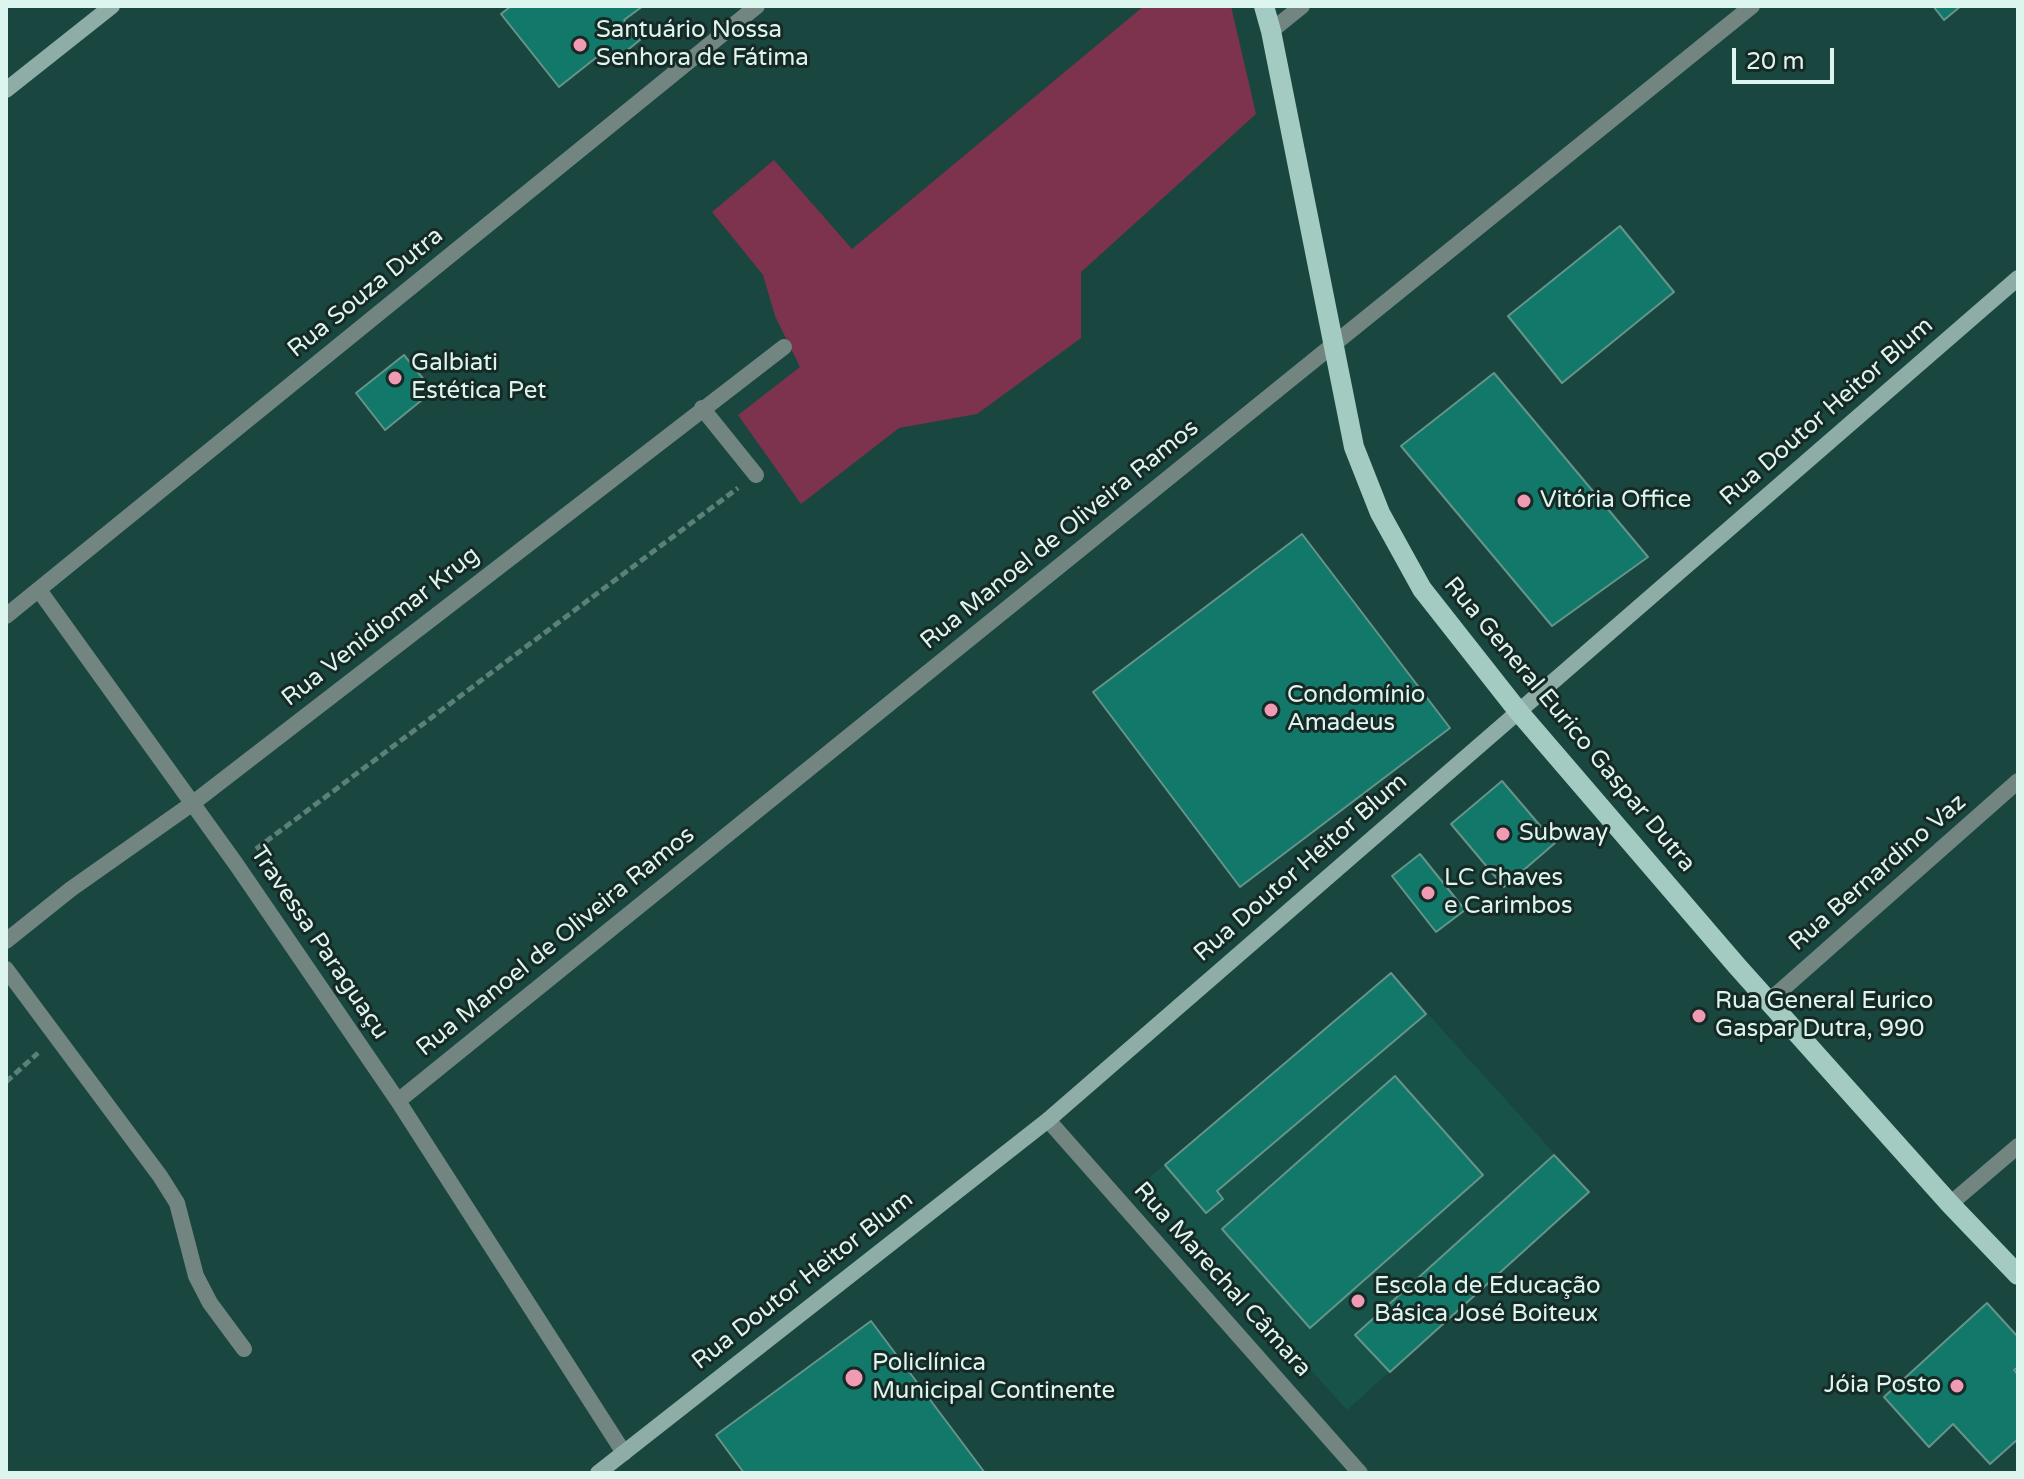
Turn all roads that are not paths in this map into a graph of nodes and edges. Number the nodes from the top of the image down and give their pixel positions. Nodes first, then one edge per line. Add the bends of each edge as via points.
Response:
1 (112, 6) edge
2 (757, 6) edge
3 (1264, 6) edge
4 (1302, 6) edge
5 (1752, 6) edge
6 (1271, 31) junction
7 (6, 90) edge
8 (2018, 278) edge
9 (1334, 345) junction
10 (784, 347) dead end
11 (702, 408) junction
12 (756, 475) road end
13 (39, 590) junction
14 (6, 616) edge
15 (1518, 711) junction
16 (2018, 781) edge
17 (193, 803) junction
18 (6, 941) edge
19 (6, 969) edge
20 (1769, 1001) junction
21 (398, 1101) junction
22 (1048, 1120) junction
23 (2018, 1146) edge
24 (1950, 1204) junction
25 (2018, 1275) edge
26 (244, 1349) dead end
27 (624, 1453) junction
28 (598, 1473) edge
29 (1360, 1473) edge

1 - 7 street
2 - 13 street, Rua Souza Dutra
3 - 6 main road, Rua General Eurico Gaspar Dutra
4 - 6 street
5 - 9 street, Rua Manoel de Oliveira Ramos
6 - 9 main road, Rua General Eurico Gaspar Dutra
8 - 15 street, Rua Doutor Heitor Blum
9 - 15 main road, Rua General Eurico Gaspar Dutra via 1354,447 1380,513 1422,589
9 - 21 street, Rua Manoel de Oliveira Ramos
10 - 11 street, Rua Venidiomar Krug
11 - 12 street
11 - 17 street, Rua Venidiomar Krug
13 - 14 street, Rua Souza Dutra
13 - 17 street, Travessa Paraguaçu
15 - 20 main road, Rua General Eurico Gaspar Dutra
15 - 22 street, Rua Doutor Heitor Blum
16 - 20 street, Rua Bernardino Vaz
17 - 18 street, Rua Venidiomar Krug
17 - 21 street, Travessa Paraguaçu
19 - 26 street via 177,1203 196,1276
20 - 24 main road, Rua General Eurico Gaspar Dutra
21 - 27 street, Travessa Paraguaçu
22 - 27 street, Rua Doutor Heitor Blum
22 - 29 street, Rua Marechal Câmara
23 - 24 street
24 - 25 main road, Rua General Eurico Gaspar Dutra
27 - 28 street, Rua Doutor Heitor Blum

